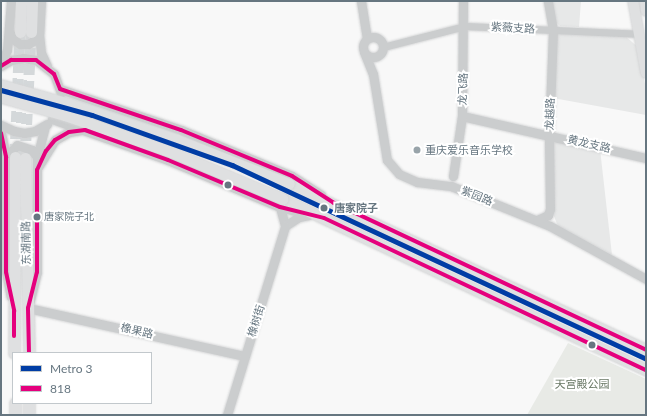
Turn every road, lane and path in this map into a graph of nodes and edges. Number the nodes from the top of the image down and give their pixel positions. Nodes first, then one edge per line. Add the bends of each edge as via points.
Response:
1 (11, 1) edge
2 (21, 1) edge
3 (32, 1) edge
4 (41, 1) edge
5 (361, 1) edge
6 (463, 1) edge
7 (548, 1) edge
8 (634, 1) edge
9 (644, 1) edge
10 (646, 11) edge
11 (465, 26) junction
12 (553, 30) junction
13 (24, 32) junction
14 (642, 35) edge
15 (367, 39) junction
16 (383, 47) junction
17 (364, 52) junction
18 (379, 56) junction
19 (1, 65) edge
20 (47, 66) junction
21 (646, 73) edge
22 (373, 74) junction
23 (1, 85) edge
24 (60, 89) junction
25 (1, 97) edge
26 (95, 100) junction
27 (462, 116) junction
28 (52, 119) junction
29 (1, 125) edge
30 (45, 126) junction
31 (85, 130) junction
32 (1, 133) edge
33 (549, 135) junction
34 (15, 157) junction
35 (37, 157) junction
36 (646, 158) edge
37 (37, 170) junction
38 (453, 176) junction
39 (441, 184) junction
40 (463, 190) junction
41 (3, 195) edge
42 (281, 203) junction
43 (334, 203) junction
44 (310, 215) junction
45 (324, 218) junction
46 (537, 220) junction
47 (285, 226) junction
48 (646, 279) edge
49 (28, 308) junction
50 (14, 311) junction
51 (646, 350) edge
52 (14, 352) edge
53 (28, 352) edge
54 (244, 356) junction
55 (646, 370) edge
56 (15, 404) edge
57 (15, 404) edge
58 (29, 404) edge
59 (12, 415) edge
60 (15, 415) edge
61 (29, 415) edge
62 (227, 415) edge

1 - 13 street
2 - 13 main road
3 - 13 main road
4 - 13 street
5 - 15 street
6 - 11 street, 龙飞路
7 - 12 street, 龙越路
8 - 14 main road
9 - 10 main road
11 - 12 street, 紫薇支路
11 - 16 street, 紫薇支路
11 - 27 street, 龙飞路
12 - 14 street, 紫薇支路
12 - 33 street, 龙越路
13 - 19 street via 7,50
13 - 20 street via 41,53
14 - 21 main road
15 - 16 street via 378,38
15 - 17 street via 362,46
16 - 18 street
17 - 18 street via 369,57
17 - 22 street
18 - 22 street
19 - 20 street via 23,58 36,60
20 - 24 street via 54,74
22 - 39 street, 紫园路 via 387,160 392,168 407,180
23 - 43 main road, bridge via 69,104 177,140
24 - 26 street
24 - 28 street via 59,108
25 - 42 main road, bridge via 172,152
26 - 31 street via 82,107 79,116
26 - 43 street via 181,130 292,176
27 - 33 street, 黄龙支路
27 - 38 street, 龙飞路
28 - 30 street
28 - 31 street
29 - 30 street via 24,133
30 - 35 street
31 - 37 street via 68,132 55,140 46,151
31 - 42 street
32 - 34 street
33 - 36 street, 黄龙支路
33 - 46 street, 龙越路 via 550,209 548,215
34 - 35 street via 17,145 32,150
34 - 41 street
34 - 49 main road, 东湖南路
34 - 50 main road, 东湖南路
35 - 37 street
37 - 49 street via 36,272
38 - 39 street
38 - 40 street
39 - 40 street, 紫园路
40 - 46 street, 紫园路
41 - 50 street via 6,272
42 - 44 street
42 - 45 main road
42 - 47 street
43 - 51 main road
44 - 45 street
44 - 47 street via 299,217
45 - 55 main road
46 - 48 street, 紫园路
47 - 54 street, 橡树街
49 - 53 main road, 东湖南路
49 - 54 street, 橡果路
50 - 52 main road, 东湖南路
54 - 62 street, 橡树街
56 - 59 street
57 - 60 main road
58 - 61 main road

